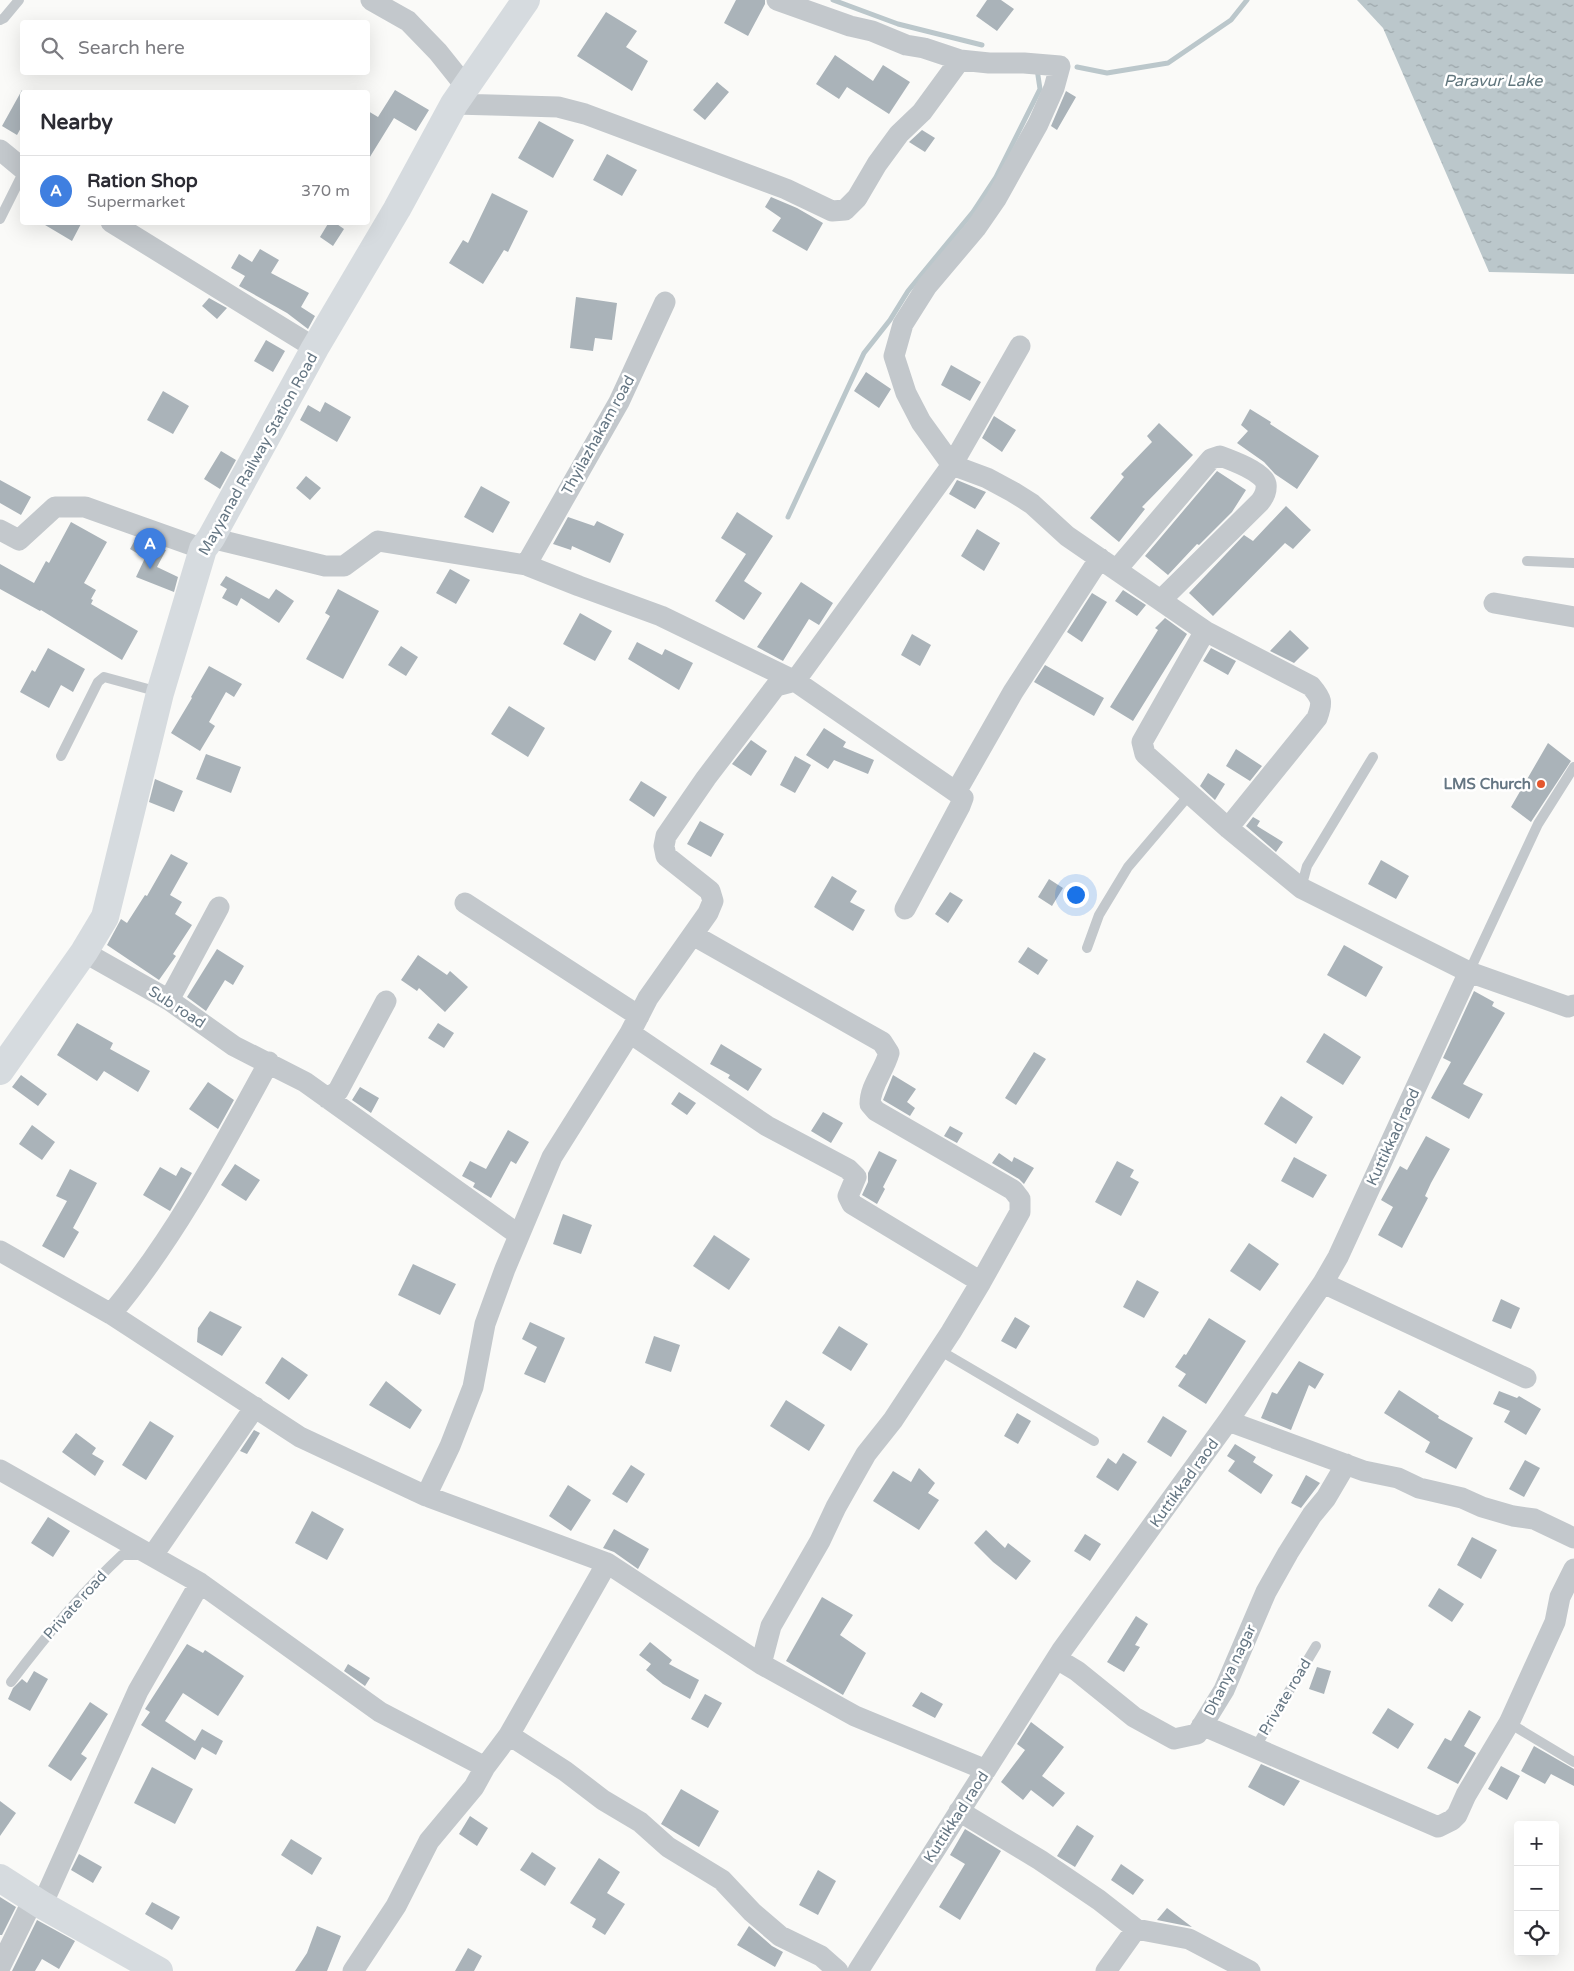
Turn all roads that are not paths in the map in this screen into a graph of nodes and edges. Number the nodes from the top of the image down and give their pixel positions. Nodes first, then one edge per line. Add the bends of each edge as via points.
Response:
1 (19, 0) edge
2 (371, 0) edge
3 (526, 0) edge
4 (777, 0) edge
5 (0, 20) edge
6 (960, 60) junction
7 (460, 96) junction
8 (0, 150) edge
9 (20, 166) edge
10 (20, 178) edge
11 (0, 219) edge
12 (116, 225) edge
13 (665, 302) dead end
14 (1020, 346) dead end
15 (315, 348) junction
16 (952, 465) junction
17 (0, 530) edge
18 (207, 544) junction
19 (1527, 561) dead end
20 (1574, 563) edge
21 (1108, 564) junction
22 (526, 565) junction
23 (1161, 600) junction
24 (1494, 603) dead end
25 (1574, 617) edge
26 (1206, 631) junction
27 (795, 681) junction
28 (160, 693) junction
29 (61, 756) dead end
30 (1373, 757) dead end
31 (1574, 766) edge
32 (956, 792) junction
33 (1190, 794) junction
34 (1228, 828) junction
35 (1301, 888) junction
36 (465, 903) dead end
37 (219, 907) dead end
38 (905, 909) dead end
39 (693, 935) junction
40 (1087, 948) dead end
41 (84, 952) junction
42 (1469, 972) junction
43 (169, 1000) junction
44 (386, 1001) dead end
45 (1574, 1004) edge
46 (635, 1025) junction
47 (269, 1062) junction
48 (0, 1071) edge
49 (327, 1098) junction
50 (519, 1235) junction
51 (0, 1251) edge
52 (980, 1282) junction
53 (1322, 1283) junction
54 (111, 1314) junction
55 (939, 1350) junction
56 (1526, 1378) dead end
57 (255, 1407) junction
58 (1228, 1421) junction
59 (1094, 1441) dead end
60 (1346, 1464) junction
61 (0, 1470) edge
62 (426, 1496) junction
63 (1574, 1538) edge
64 (153, 1555) junction
65 (607, 1563) junction
66 (1574, 1569) edge
67 (200, 1583) junction
68 (1316, 1646) dead end
69 (1057, 1659) junction
70 (761, 1664) junction
71 (11, 1682) dead end
72 (1510, 1723) junction
73 (1202, 1725) junction
74 (509, 1735) junction
75 (1255, 1748) junction
76 (1574, 1762) edge
77 (485, 1767) junction
78 (986, 1770) junction
79 (959, 1811) junction
80 (0, 1878) edge
81 (38, 1902) junction
82 (1136, 1929) junction
83 (0, 1967) edge
84 (159, 1971) edge
85 (353, 1971) edge
86 (838, 1971) edge
87 (858, 1971) edge
88 (1106, 1971) edge
89 (1250, 1971) edge

1 - 5 lane
2 - 7 street via 408,21 438,52
3 - 7 main road, Mayyanad Railway Station Road
4 - 6 street via 906,45
6 - 7 street via 922,112 899,134 857,198 845,210 832,210 786,189 585,114 558,107
6 - 16 street via 1060,66 1038,124 996,199 927,286 904,324 894,356 920,422
7 - 15 main road, Mayyanad Railway Station Road
8 - 9 street
10 - 11 lane
12 - 15 street
13 - 22 street, Thyilazhakam road via 619,402
14 - 16 street
15 - 18 main road, Mayyanad Railway Station Road
16 - 21 street via 987,478 1032,504 1067,536
16 - 27 street
17 - 18 street via 18,540 55,507 85,506
18 - 22 street via 325,566 344,566 378,541
18 - 28 main road, Mayyanad Railway Station Road
19 - 20 lane
21 - 23 street
21 - 23 street via 1211,459 1220,456 1262,476 1266,493 1260,502
21 - 32 street via 1013,692
22 - 27 street via 661,616
23 - 26 street
24 - 25 street
26 - 33 street via 1142,742 1145,754
26 - 34 street via 1311,686 1319,696 1321,706 1317,718
27 - 32 street
27 - 39 street via 776,686 666,836 666,856 710,891 713,901
28 - 29 lane via 104,677 98,682
28 - 41 main road, Mayyanad Railway Station Road via 105,916
30 - 35 lane via 1307,866
31 - 42 lane via 1538,824
32 - 38 street via 963,798 960,806
33 - 34 street
33 - 40 lane via 1128,867 1099,915
34 - 35 street
35 - 42 street
36 - 46 street
37 - 43 street
39 - 46 street via 648,998
39 - 52 street via 882,1042 889,1053 870,1093 870,1104 876,1111 1013,1190 1020,1198 1020,1212
41 - 43 street, Sub road
41 - 48 main road, Mayyanad Railway Station Road
42 - 45 street via 1568,1007
42 - 53 street, Kuttikkad raod via 1338,1257
43 - 47 street, Sub road via 234,1046
44 - 49 street via 338,1091
46 - 50 street via 552,1157
46 - 52 street via 767,1126 848,1169 856,1177 848,1196 852,1204
47 - 49 street, Sub road
47 - 54 street via 166,1240
49 - 50 street, Sub road
50 - 62 street via 485,1324 473,1387
51 - 54 street
52 - 55 street
53 - 56 street
53 - 58 street, Kuttikkad raod
54 - 57 street
55 - 59 lane
55 - 70 street via 893,1420 866,1454 771,1626
57 - 62 street via 300,1436
57 - 64 street
58 - 60 street
58 - 69 street, Kuttikkad raod
60 - 63 street via 1462,1498 1482,1507 1534,1519
60 - 73 street, Dhanya nagar via 1266,1592 1227,1683
61 - 64 street
62 - 65 street
64 - 67 street
64 - 71 lane, Private road via 122,1555 48,1633
65 - 70 street
65 - 74 street
66 - 72 street via 1560,1597 1555,1622
67 - 77 street via 380,1712
67 - 81 street via 138,1691
68 - 75 lane, Private road
69 - 73 street, Dhanya nagar via 1134,1717 1174,1739 1197,1734
69 - 78 street, Kuttikkad raod
70 - 78 street via 854,1716
72 - 75 street via 1457,1815 1438,1827
72 - 76 lane
73 - 75 street
74 - 77 street
74 - 86 street via 640,1822 668,1847 722,1880 780,1936 821,1956
77 - 85 street via 474,1787 429,1841 396,1906
78 - 79 street, Kuttikkad raod
79 - 82 street via 1047,1864
79 - 87 street, Kuttikkad raod
80 - 81 main road
81 - 83 street
81 - 84 main road
82 - 88 street
82 - 89 street via 1189,1939

